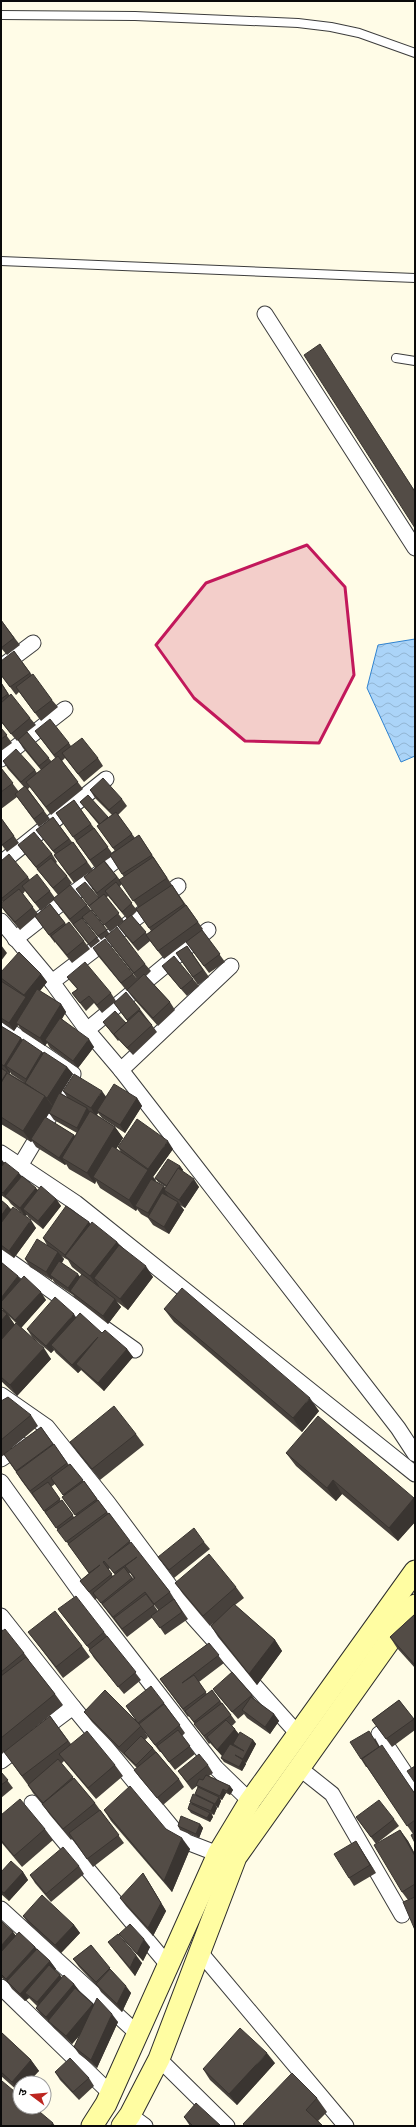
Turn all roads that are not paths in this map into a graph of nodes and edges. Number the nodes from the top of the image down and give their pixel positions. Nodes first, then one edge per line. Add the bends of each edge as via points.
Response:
1 (1, 15) edge
2 (415, 53) edge
3 (1, 262) edge
4 (415, 278) edge
5 (265, 314) dead end
6 (396, 358) dead end
7 (415, 361) edge
8 (415, 548) edge
9 (33, 643) dead end
10 (1, 667) edge
11 (65, 709) dead end
12 (1, 759) edge
13 (106, 779) edge
14 (140, 841) edge
15 (1, 863) edge
16 (178, 886) dead end
17 (1, 921) edge
18 (208, 930) dead end
19 (15, 939) junction
20 (231, 966) dead end
21 (52, 982) junction
22 (1, 1025) edge
23 (87, 1030) junction
24 (121, 1070) junction
25 (1, 1153) edge
26 (20, 1166) junction
27 (76, 1203) junction
28 (65, 1215) edge
29 (1, 1255) edge
30 (28, 1256) edge
31 (18, 1267) junction
32 (135, 1350) dead end
33 (1, 1395) edge
34 (47, 1427) junction
35 (415, 1454) edge
36 (1, 1459) edge
37 (415, 1474) edge
38 (1, 1482) edge
39 (415, 1571) edge
40 (415, 1605) edge
41 (1, 1616) edge
42 (73, 1707) junction
43 (298, 1734) junction
44 (378, 1734) edge
45 (1, 1762) edge
46 (298, 1767) junction
47 (415, 1788) edge
48 (250, 1801) junction
49 (32, 1803) dead end
50 (218, 1854) junction
51 (1, 1908) edge
52 (402, 1915) dead end
53 (199, 1951) junction
54 (168, 1965) junction
55 (1, 1987) edge
56 (138, 2034) junction
57 (159, 2059) junction
58 (110, 2093) junction
59 (133, 2122) edge
60 (92, 2126) edge
61 (227, 2126) edge
62 (346, 2126) edge

1 - 2 lane via 142,16 331,27 359,33
3 - 4 lane
5 - 8 street
6 - 7 lane
9 - 10 street
11 - 12 street
13 - 15 street
14 - 19 street
16 - 21 street
17 - 19 street
18 - 23 street
19 - 21 street
20 - 24 street
21 - 23 street
22 - 26 street via 73,1074
23 - 24 street
24 - 35 street via 398,1428
25 - 26 street
26 - 27 street
27 - 28 street
27 - 37 street
29 - 31 street
30 - 31 street
31 - 32 street
33 - 34 street
34 - 36 street
34 - 43 street via 108,1503 193,1618
38 - 48 street via 89,1604 216,1768
39 - 43 main road
40 - 46 main road
41 - 42 street
42 - 45 street
42 - 50 street via 178,1836
43 - 48 main road
44 - 47 street
46 - 52 street via 332,1794
46 - 53 main road via 236,1857
48 - 50 main road
49 - 54 street
50 - 54 main road
51 - 56 street
53 - 57 main road
53 - 62 street
54 - 56 main road
55 - 58 street
56 - 58 main road
57 - 59 main road
57 - 61 street
58 - 60 main road

